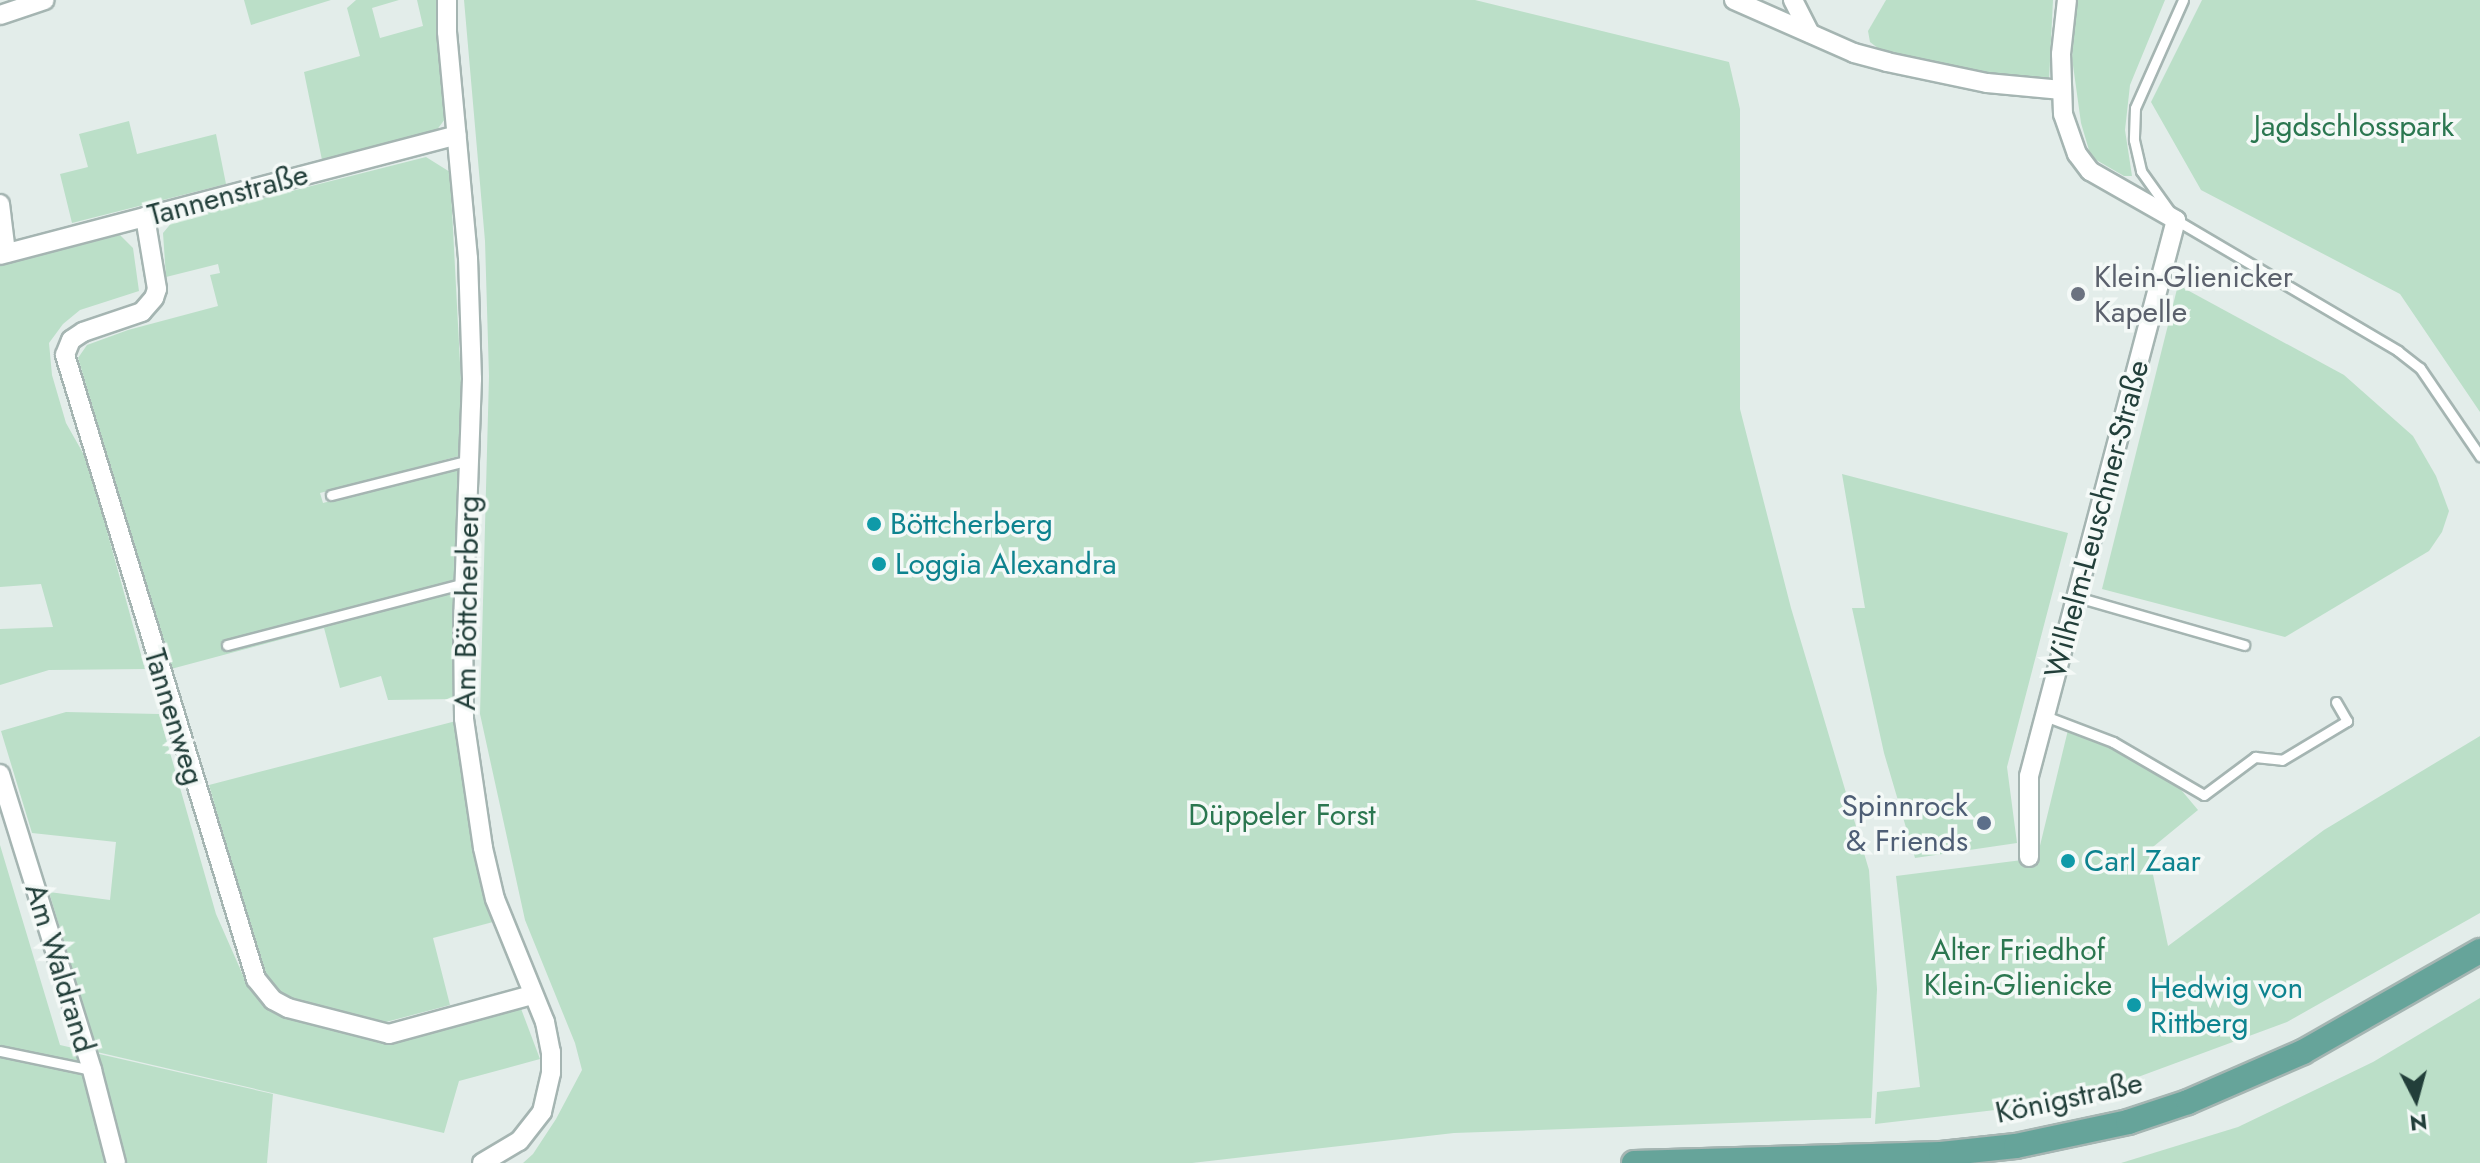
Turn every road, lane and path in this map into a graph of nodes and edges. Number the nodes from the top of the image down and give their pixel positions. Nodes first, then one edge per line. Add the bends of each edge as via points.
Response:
1 (45, 0) edge
2 (447, 0) edge
3 (1734, 0) edge
4 (1793, 0) edge
5 (2067, 0) edge
6 (2183, 0) edge
7 (0, 15) edge
8 (1810, 33) junction
9 (2062, 90) junction
10 (456, 135) junction
11 (0, 204) edge
12 (145, 217) junction
13 (2176, 220) junction
14 (3, 254) edge
15 (2480, 456) edge
16 (469, 460) junction
17 (331, 495) dead end
18 (465, 583) junction
19 (2077, 597) junction
20 (227, 645) dead end
21 (2244, 645) dead end
22 (2336, 702) dead end
23 (2045, 716) junction
24 (0, 774) edge
25 (2029, 857) dead end
26 (2480, 951) edge
27 (532, 995) junction
28 (0, 1051) edge
29 (92, 1070) junction
30 (116, 1163) edge
31 (482, 1163) edge
32 (1634, 1163) edge

1 - 7 street
2 - 10 street, Am Böttcherberg
3 - 8 street
4 - 8 street
5 - 9 street
6 - 13 lane via 2135,108 2134,140 2141,171
8 - 9 street via 1854,53 1914,69
9 - 13 street via 2069,136 2090,171
10 - 12 street, Tannenstraße
10 - 16 street, Am Böttcherberg via 468,258
11 - 14 street
12 - 14 street, Tannenstraße
12 - 27 street, Tannenweg via 154,298 142,312 83,332 71,340 65,355 256,979 264,992 288,1008 389,1034
13 - 15 lane via 2420,368
13 - 19 street, Wilhelm-Leuschner-Straße
16 - 17 lane
16 - 18 street, Am Böttcherberg
18 - 20 lane
18 - 27 street, Am Böttcherberg via 464,719 483,848 495,899
19 - 21 lane
19 - 23 street, Wilhelm-Leuschner-Straße
22 - 23 lane via 2347,721 2282,760 2255,757 2204,795 2113,742
23 - 25 street, Wilhelm-Leuschner-Straße via 2029,776
24 - 29 street, Am Waldrand
26 - 32 main road, Königstraße via 2303,1052 2128,1122 2016,1146 1941,1154
27 - 31 street, Am Böttcherberg via 551,1052 542,1112 519,1141
28 - 29 lane
29 - 30 street, Am Waldrand

